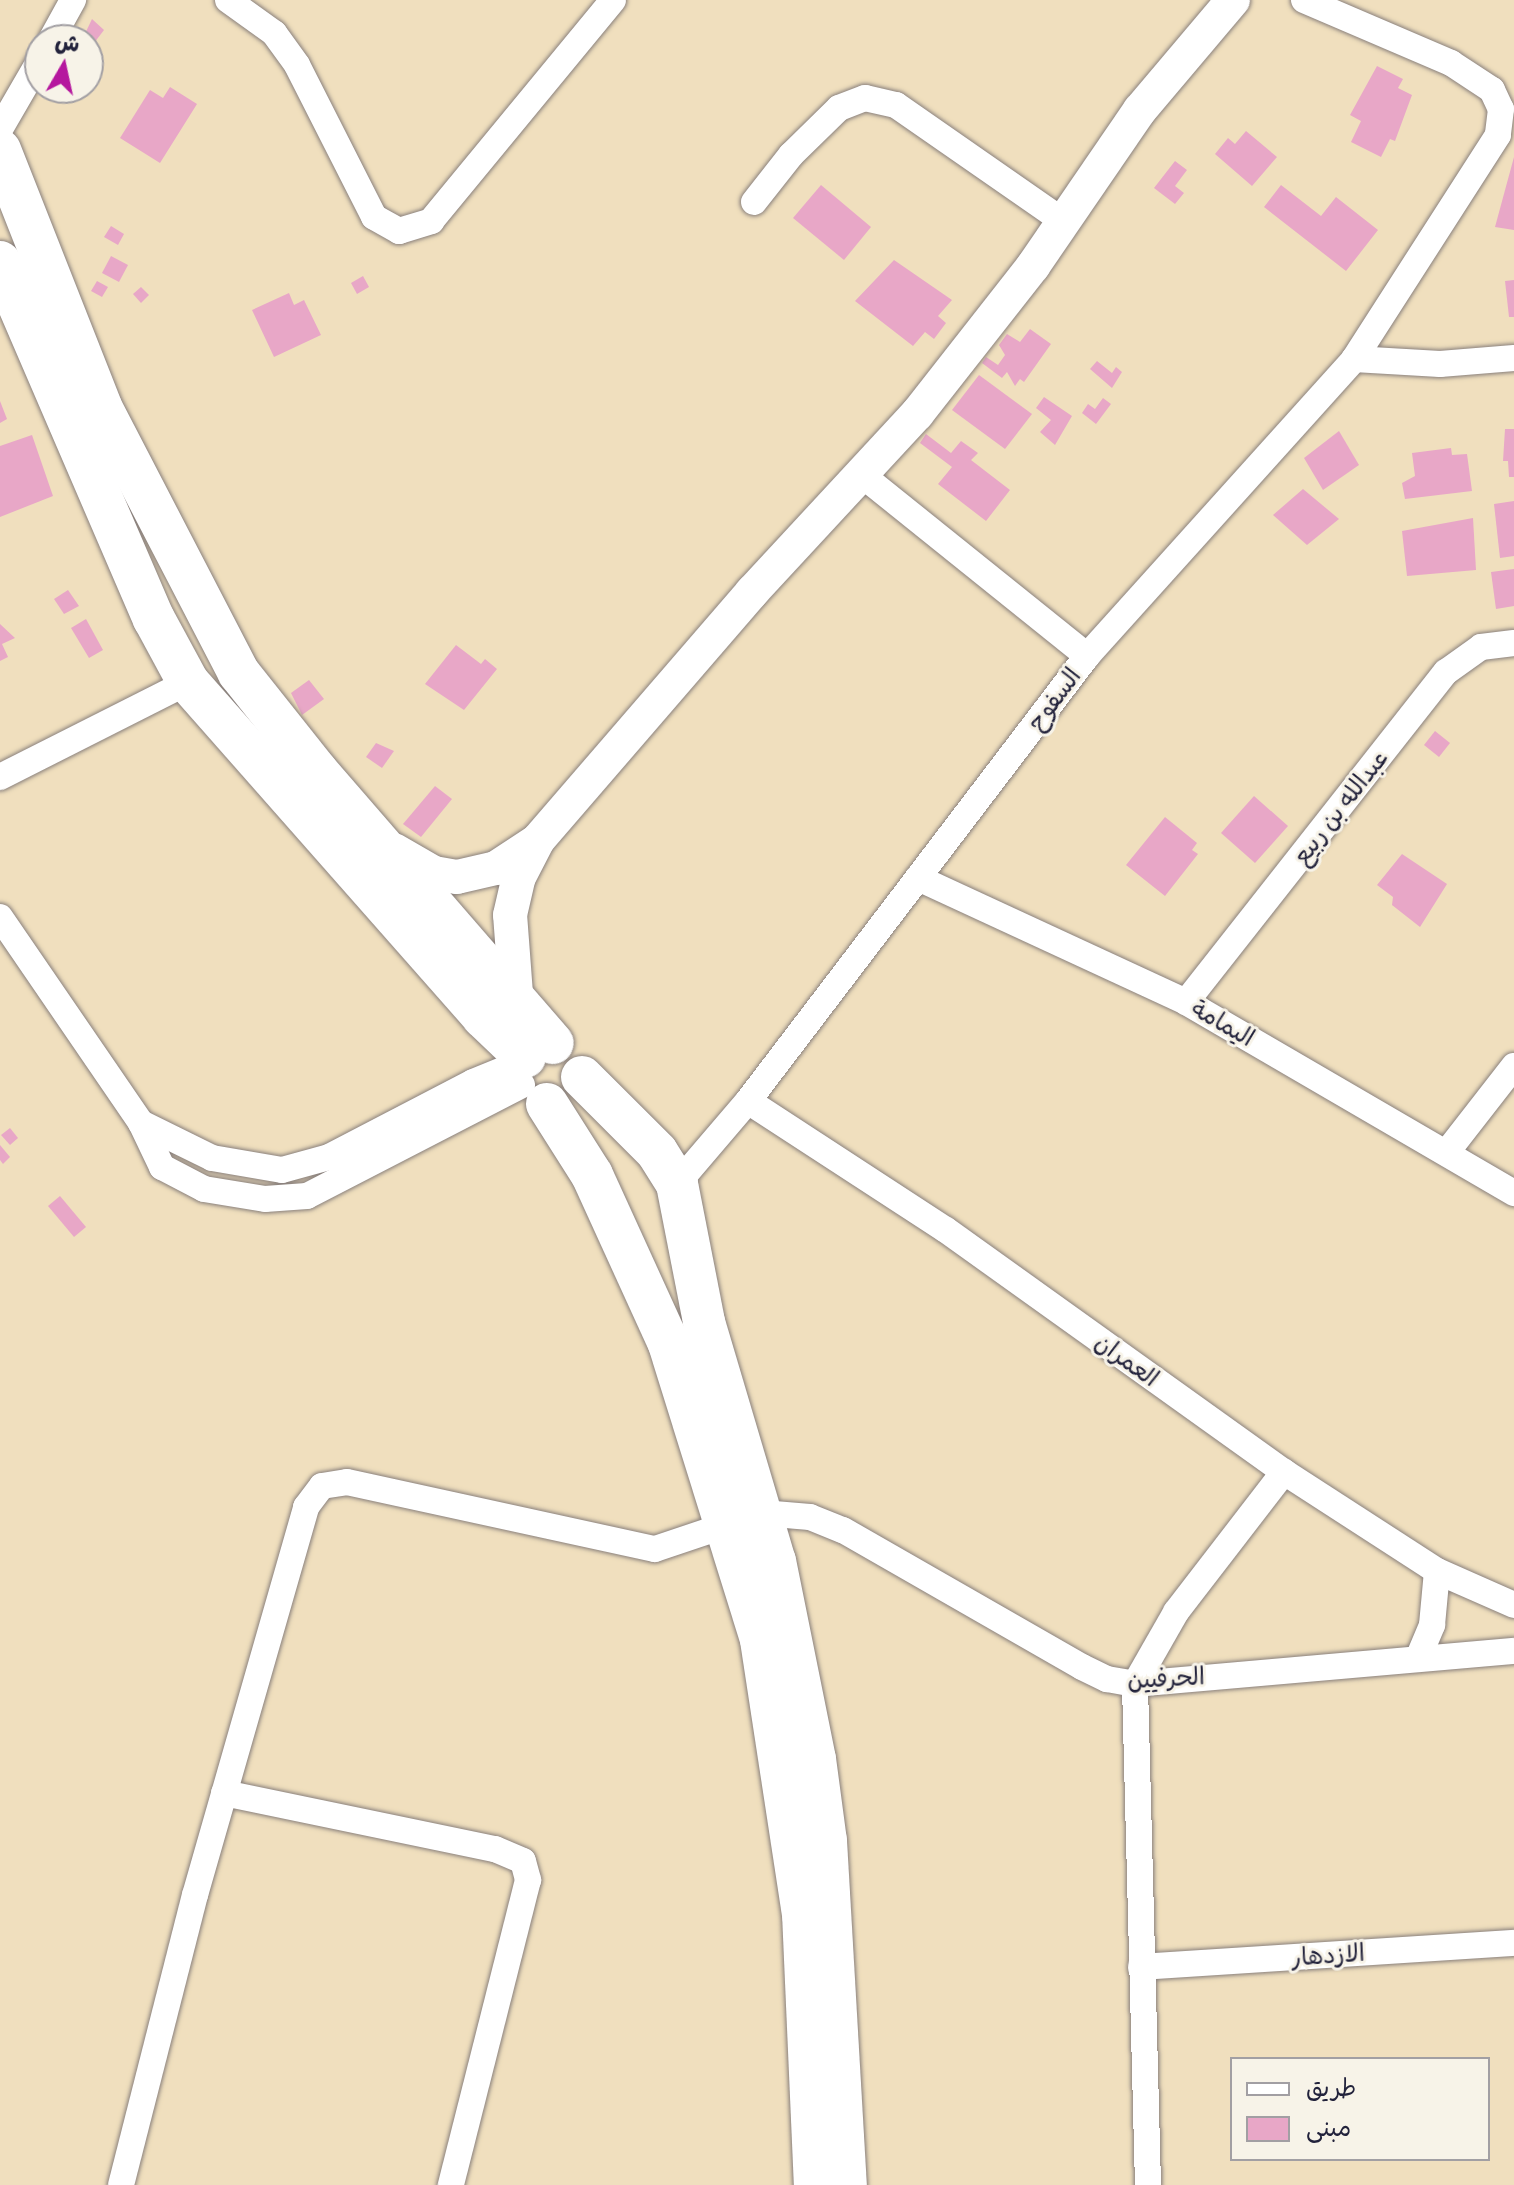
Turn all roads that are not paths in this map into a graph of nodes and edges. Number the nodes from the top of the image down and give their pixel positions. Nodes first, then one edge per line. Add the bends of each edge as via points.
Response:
1 (73, 0) edge
2 (228, 0) edge
3 (613, 0) edge
4 (1233, 0) edge
5 (1304, 0) edge
6 (60, 24) edge
7 (24, 88) edge
8 (0, 129) edge
9 (0, 150) edge
10 (754, 202) dead end
11 (1063, 221) junction
12 (0, 262) edge
13 (1514, 358) edge
14 (1354, 359) junction
15 (862, 475) junction
16 (1514, 643) edge
17 (1087, 656) junction
18 (188, 682) junction
19 (0, 777) edge
20 (538, 840) junction
21 (381, 842) junction
22 (918, 878) junction
23 (0, 917) edge
24 (516, 994) junction
25 (1186, 1002) junction
26 (1514, 1066) edge
27 (534, 1070) junction
28 (748, 1101) junction
29 (1447, 1152) junction
30 (667, 1168) junction
31 (600, 1191) junction
32 (1514, 1193) edge
33 (1284, 1472) junction
34 (745, 1520) junction
35 (1437, 1571) junction
36 (1514, 1605) edge
37 (1514, 1651) edge
38 (1419, 1656) junction
39 (1135, 1684) junction
40 (224, 1793) junction
41 (1514, 1943) edge
42 (1141, 1967) junction
43 (121, 2185) edge
44 (451, 2185) edge
45 (815, 2185) edge
46 (846, 2185) edge
47 (1148, 2185) edge

1 - 6 street
2 - 3 street via 274,33 297,65 374,217 399,231 431,221
4 - 11 street via 1140,110
5 - 14 street, السفوح via 1451,63 1492,90 1501,109 1498,135
7 - 8 street
9 - 21 main road via 101,407 216,634 239,673
10 - 11 street via 791,155 839,108 865,98 896,105
11 - 15 street via 972,347
12 - 18 main road via 154,619
13 - 14 street via 1440,364
14 - 17 street, السفوح
15 - 17 street
15 - 20 street via 752,592
16 - 25 street, عبدالله بن ربيع via 1481,647 1446,672
17 - 22 street, السفوح
18 - 19 street
18 - 27 main road
20 - 21 street via 496,868 457,877 434,873
20 - 24 street via 519,877 510,915
21 - 24 main road
22 - 25 street, اليمامة
22 - 28 street, السفوح
23 - 27 street via 141,1123 212,1158 282,1170 329,1157
24 - 27 main road
25 - 29 street, اليمامة
26 - 29 street
27 - 30 main road via 567,1100 582,1077
27 - 31 main road
28 - 30 street, السفوح
28 - 33 street, العمران via 946,1230
29 - 32 street, اليمامة
30 - 31 main road via 625,1151
30 - 31 main road via 665,1201 648,1212 627,1214
30 - 34 main road
31 - 34 main road
33 - 35 street, العمران
33 - 39 street via 1176,1612
34 - 39 street, الحرفيين via 829,1523 1082,1667
34 - 40 street via 655,1549 347,1482 322,1486 306,1507
34 - 45 main road via 803,1913
34 - 46 main road via 817,1773 838,1979
35 - 36 street, العمران
35 - 38 street via 1432,1625
37 - 38 street, الحرفيين
38 - 39 street, الحرفيين
39 - 42 street
40 - 43 street
40 - 44 street via 495,1849 523,1861 528,1880
41 - 42 street, الازدهار
42 - 47 street

